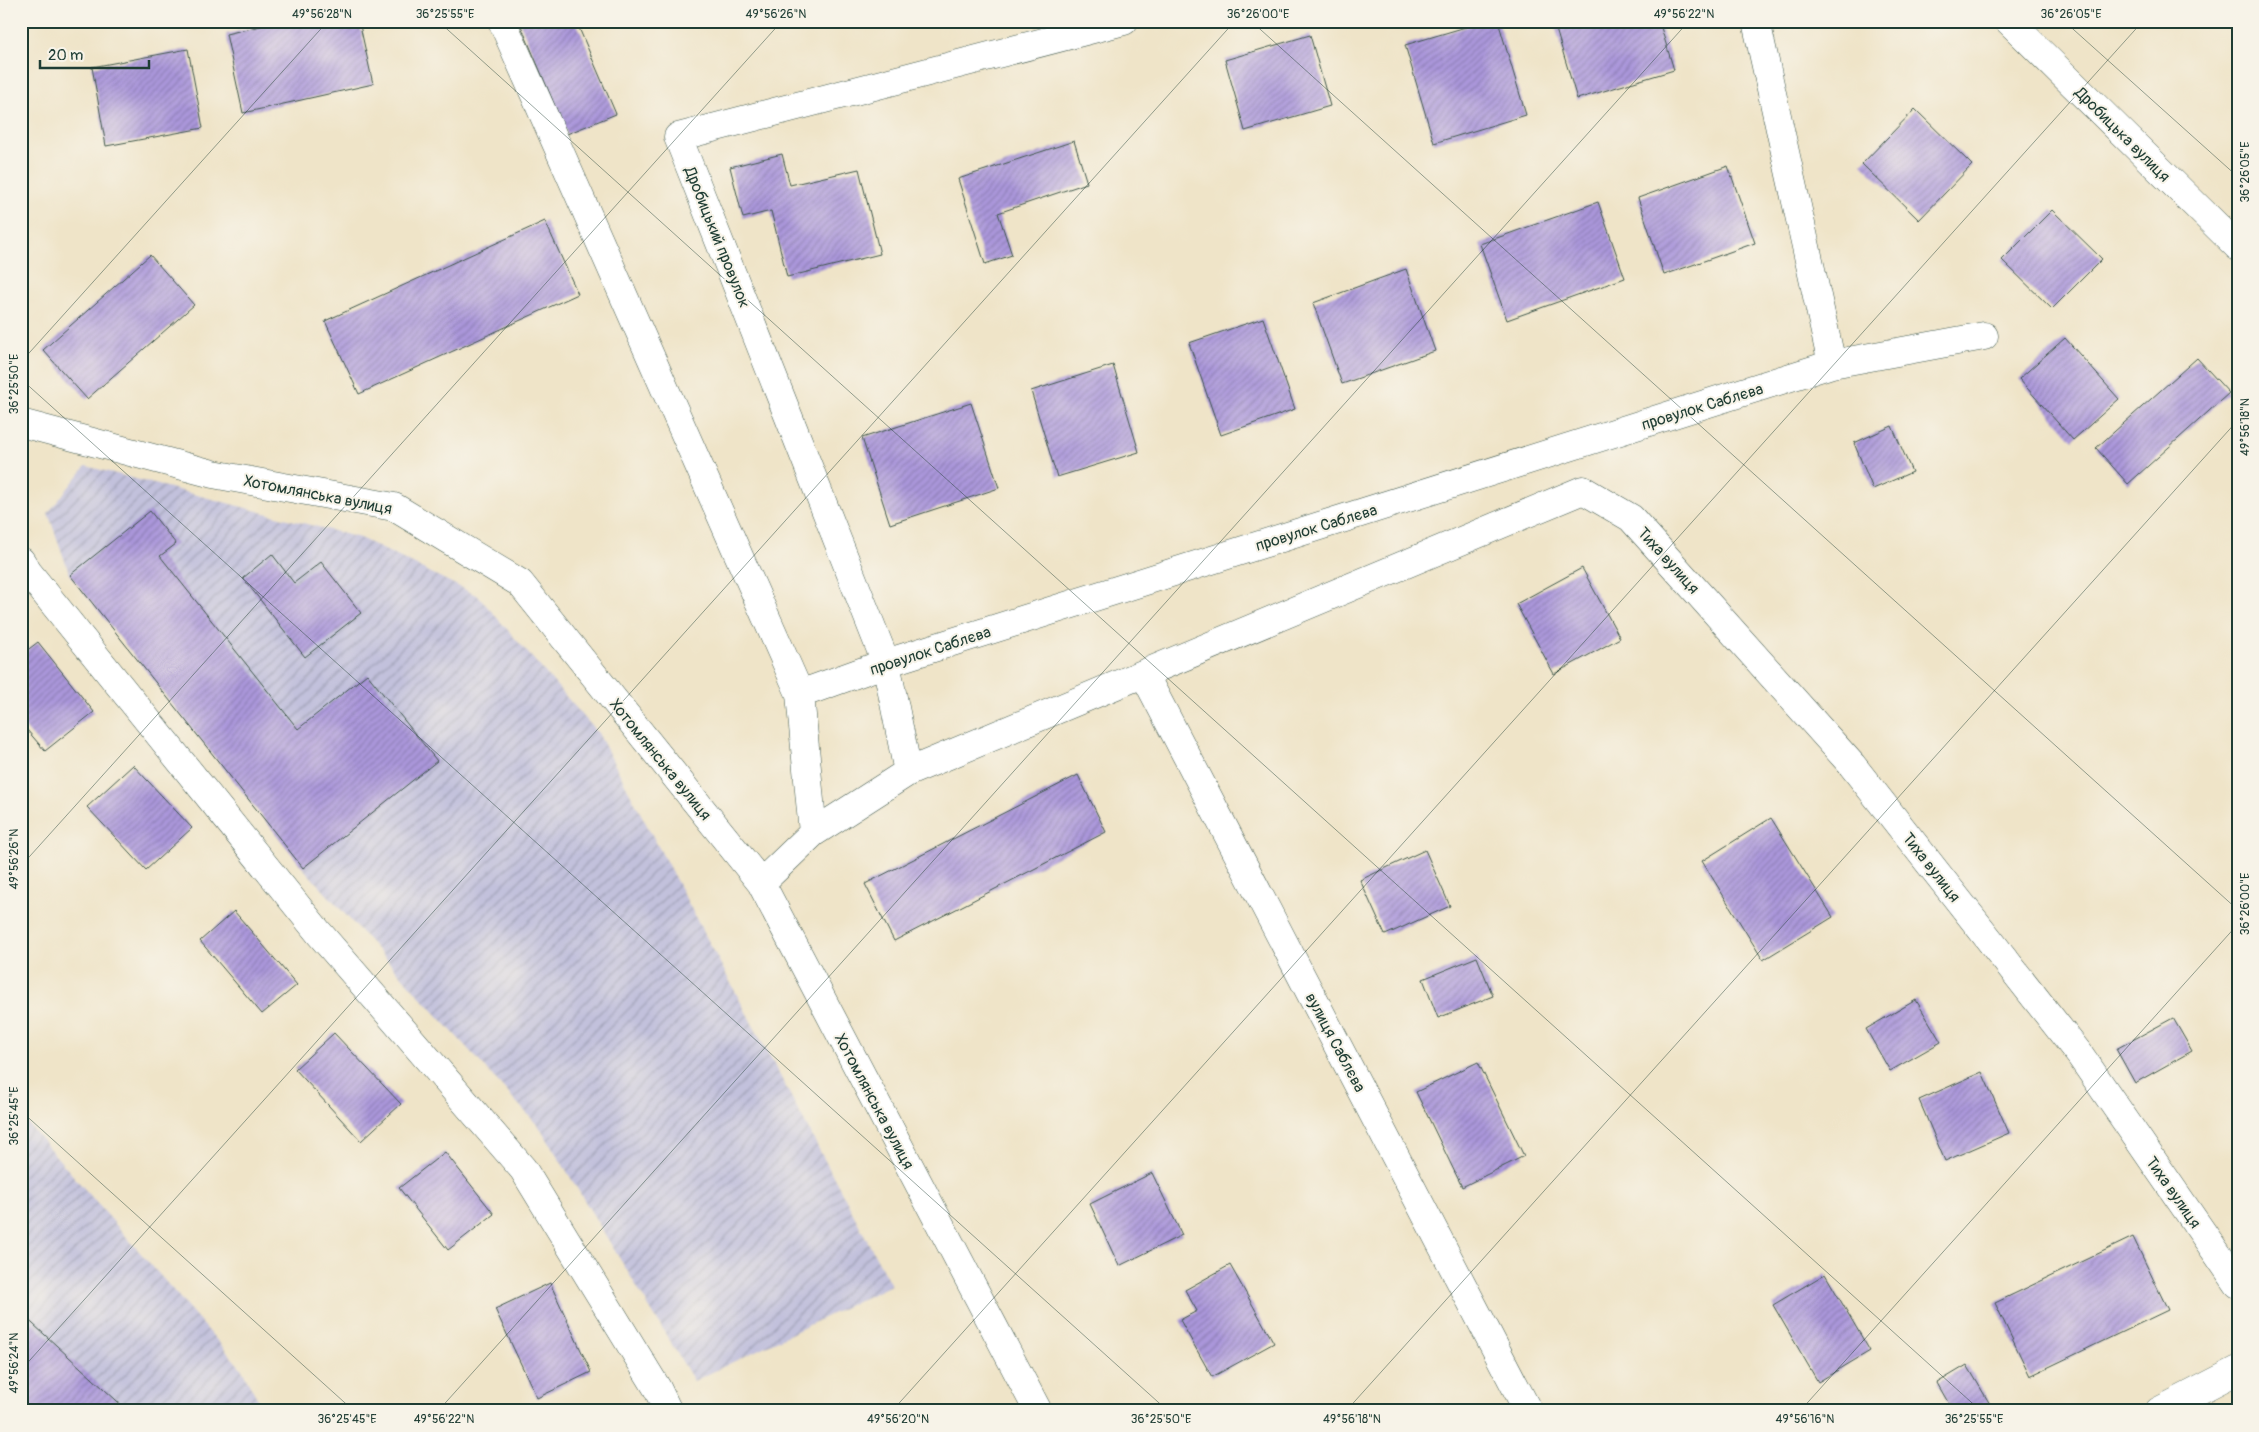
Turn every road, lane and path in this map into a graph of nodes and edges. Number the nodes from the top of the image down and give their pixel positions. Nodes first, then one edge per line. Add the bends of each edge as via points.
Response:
1 (502, 21) edge
2 (1124, 21) edge
3 (1756, 21) edge
4 (2009, 21) edge
5 (2238, 247) edge
6 (1984, 336) dead end
7 (1832, 364) junction
8 (21, 423) edge
9 (21, 561) edge
10 (886, 663) junction
11 (1144, 674) junction
12 (800, 694) junction
13 (908, 772) junction
14 (813, 833) junction
15 (761, 883) junction
16 (2238, 1284) edge
17 (2238, 1370) edge
18 (668, 1411) edge
19 (1038, 1411) edge
20 (1528, 1411) edge
21 (2159, 1411) edge

1 - 12 street
2 - 10 street, Дробицький провулок via 678,137
3 - 7 street
4 - 5 street, Дробицька вулиця
6 - 7 street, провулок Саблєва
7 - 10 street, провулок Саблєва
8 - 15 street, Хотомлянська вулиця via 213,474 394,507 520,583
9 - 18 street via 319,933 523,1169
10 - 12 street, провулок Саблєва
10 - 13 street, Дробицький провулок
11 - 13 street
11 - 16 street, Тиха вулиця via 1583,490 1631,518 1852,765 2080,1056
11 - 20 street, вулиця Саблєва
12 - 14 street
13 - 14 street
14 - 15 street
15 - 19 street, Хотомлянська вулиця
17 - 21 street

